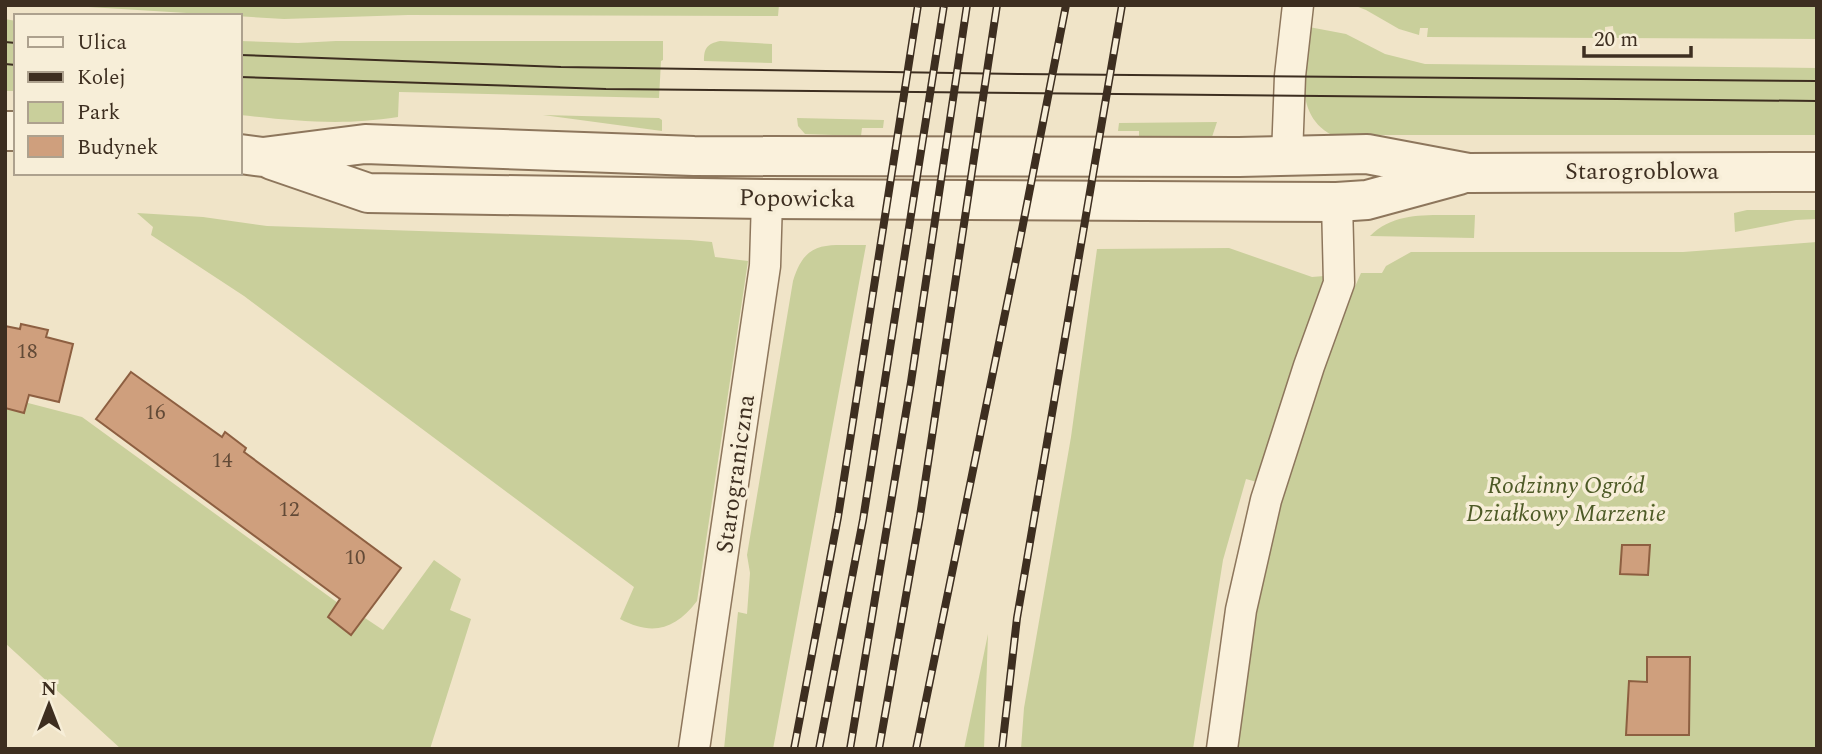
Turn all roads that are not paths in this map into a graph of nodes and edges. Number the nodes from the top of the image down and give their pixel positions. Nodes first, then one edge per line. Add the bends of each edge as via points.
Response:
1 (1298, 5) edge
2 (251, 156) edge
3 (1287, 156) junction
4 (1817, 172) edge
5 (1468, 173) junction
6 (767, 199) junction
7 (1337, 202) junction
8 (694, 749) edge
9 (1222, 749) edge

1 - 3 street
2 - 3 street, Popowicka via 365,144 694,156
2 - 6 street, Popowicka via 368,193
3 - 5 street, Starogroblowa via 1367,154
4 - 5 street, Starogroblowa
5 - 7 street, Starogroblowa via 1367,200
6 - 7 street, Popowicka
6 - 8 street, Starograniczna via 765,266
7 - 9 street via 1339,283 1266,500 1241,610

